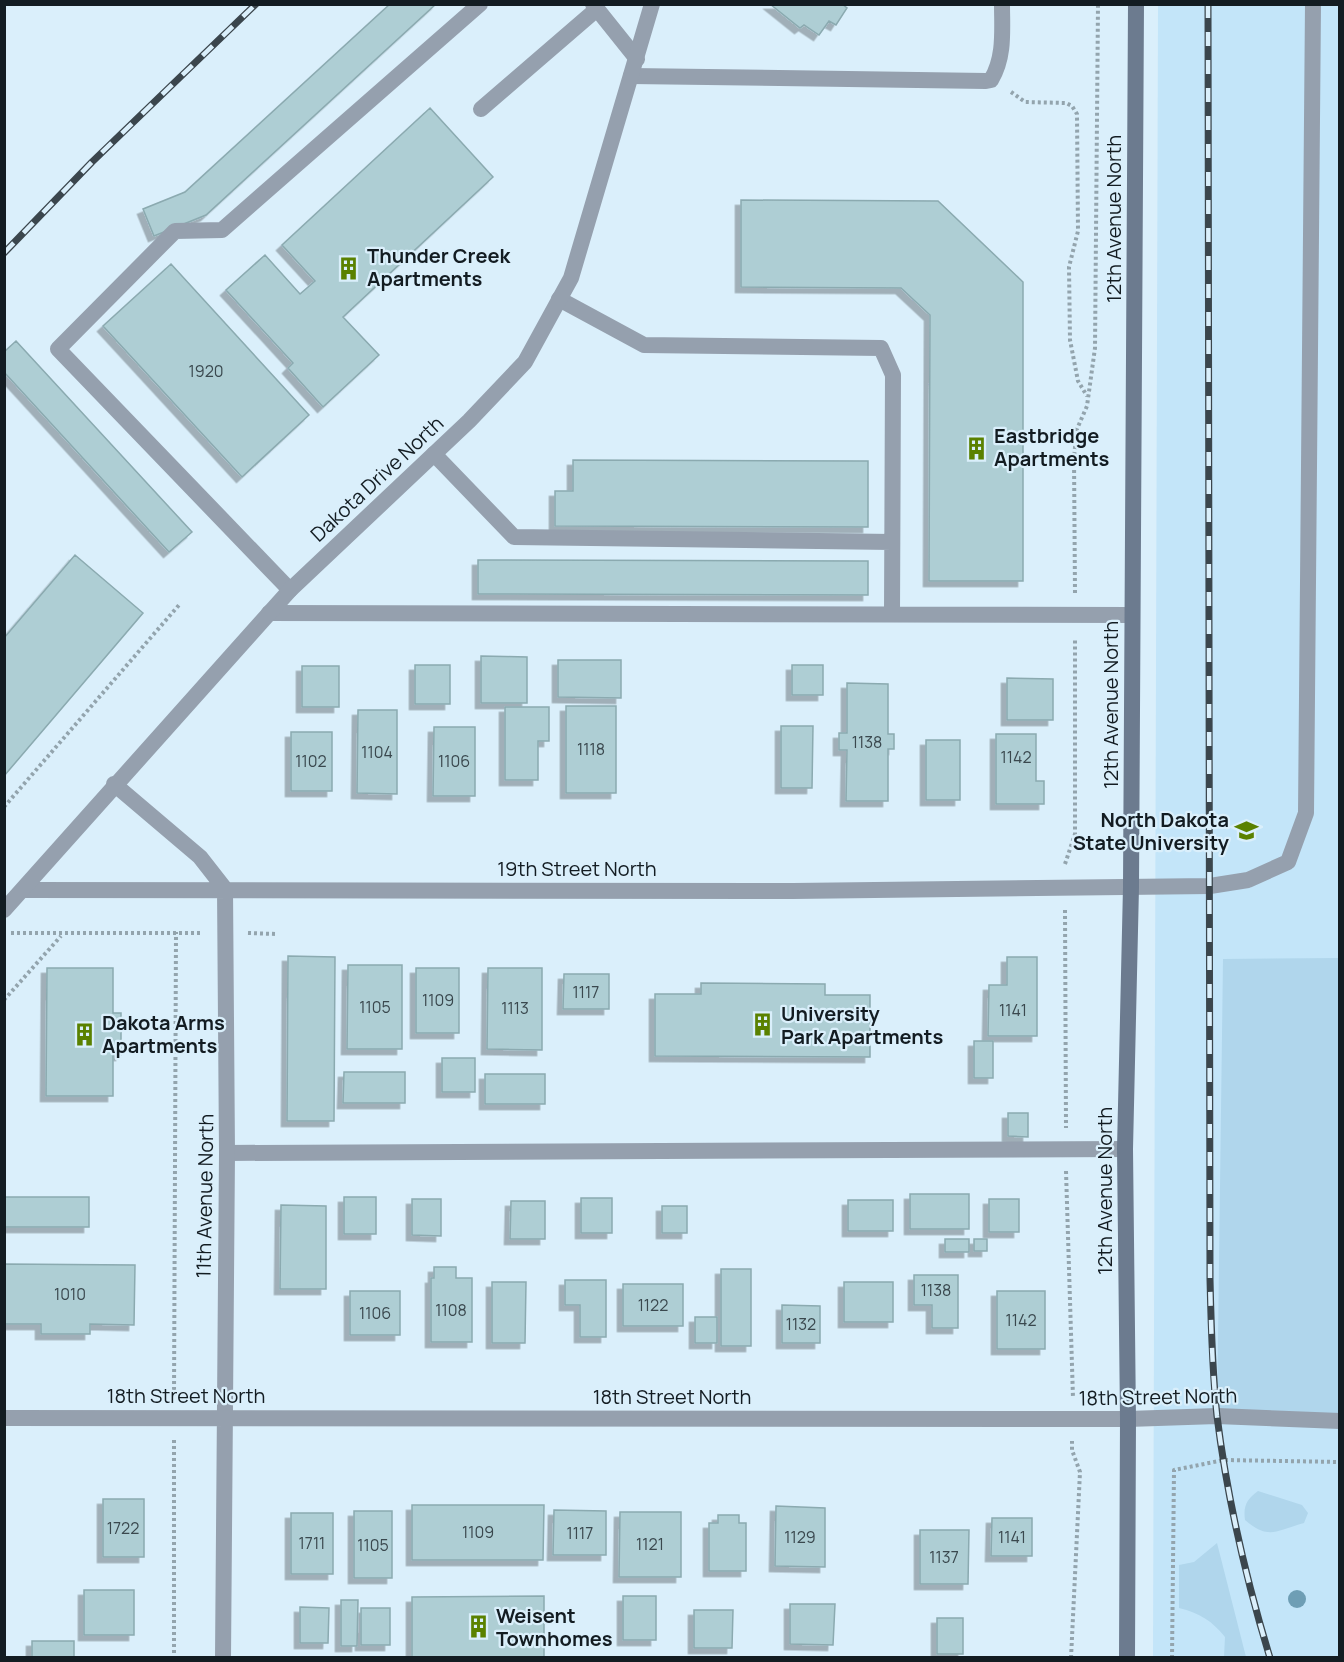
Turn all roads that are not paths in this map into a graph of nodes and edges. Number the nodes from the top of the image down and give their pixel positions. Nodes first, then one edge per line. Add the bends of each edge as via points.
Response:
1 (480, 4) edge
2 (652, 4) edge
3 (1002, 4) edge
4 (1136, 4) edge
5 (1312, 4) edge
6 (595, 7) edge
7 (636, 59) junction
8 (631, 76) junction
9 (481, 109) dead end
10 (559, 299) junction
11 (434, 454) junction
12 (892, 542) junction
13 (290, 590) junction
14 (269, 613) junction
15 (892, 614) junction
16 (1132, 615) junction
17 (114, 784) junction
18 (1131, 887) junction
19 (225, 889) junction
20 (23, 890) junction
21 (4, 910) edge
22 (1125, 1149) junction
23 (227, 1153) junction
24 (223, 1416) junction
25 (4, 1418) edge
26 (1128, 1419) junction
27 (1340, 1421) edge
28 (223, 1658) edge
29 (1127, 1658) edge

1 - 13 street via 222,230 175,231 58,349
2 - 7 street, Dakota Drive North
3 - 8 street via 1002,51 992,80
4 - 16 main road, 12th Avenue North
5 - 18 street, 19th Street North via 1306,813 1288,862 1248,880 1210,886
6 - 7 street
6 - 9 street
7 - 8 street, Dakota Drive North
8 - 10 street, Dakota Drive North via 571,278
10 - 11 street, Dakota Drive North via 525,362
10 - 12 street via 644,345 881,348 893,375
11 - 12 street via 514,537
11 - 13 street, Dakota Drive North
12 - 15 street
13 - 14 street, Dakota Drive North
14 - 15 street
14 - 17 street, Dakota Drive North
15 - 16 street
16 - 18 main road, 12th Avenue North
17 - 19 street via 200,857
17 - 20 street, Dakota Drive North
18 - 19 street, 19th Street North via 793,891
18 - 22 main road, 12th Avenue North
19 - 20 street, 19th Street North
19 - 23 street, 11th Avenue North
20 - 21 street, Dakota Drive North
22 - 23 street
22 - 26 main road, 12th Avenue North
23 - 24 street, 11th Avenue North
24 - 25 street, 18th Street North
24 - 26 street, 18th Street North
24 - 28 street, 11th Avenue North
26 - 27 street, 18th Street North via 1217,1416
26 - 29 main road, 12th Avenue North

